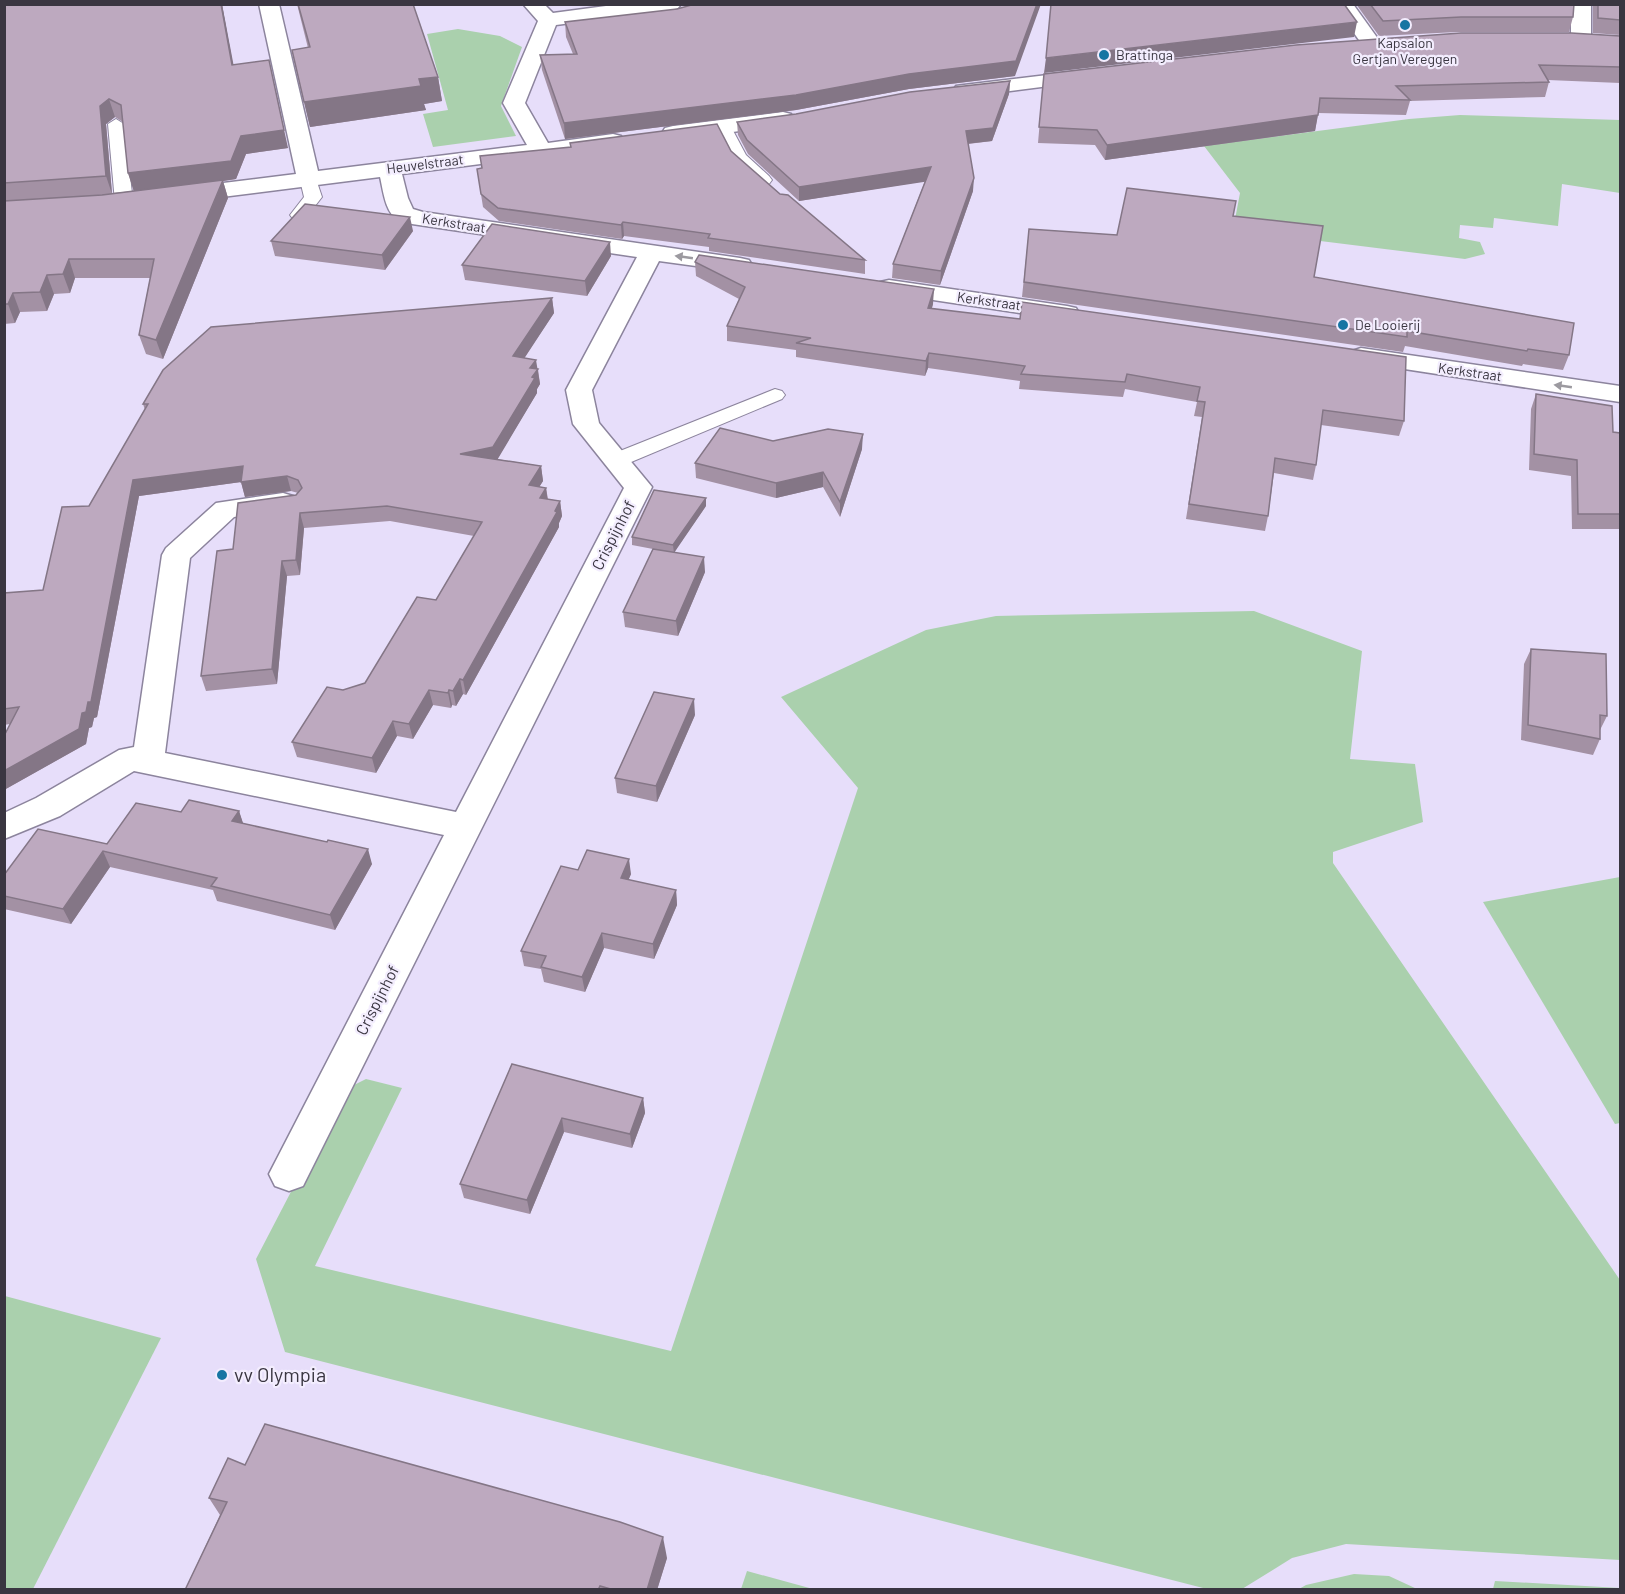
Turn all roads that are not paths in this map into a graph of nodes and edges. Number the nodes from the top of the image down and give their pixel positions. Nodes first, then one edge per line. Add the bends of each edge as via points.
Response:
1 (269, 4) edge
2 (533, 4) edge
3 (671, 4) edge
4 (1343, 4) edge
5 (1581, 4) edge
6 (548, 20) junction
7 (1558, 40) edge
8 (1349, 46) edge
9 (1108, 73) edge
10 (944, 93) edge
11 (802, 116) edge
12 (116, 124) edge
13 (723, 127) junction
14 (655, 135) edge
15 (632, 138) edge
16 (541, 150) junction
17 (390, 169) junction
18 (309, 180) junction
19 (780, 195) edge
20 (144, 200) junction
21 (101, 205) edge
22 (299, 215) edge
23 (652, 252) junction
24 (759, 267) edge
25 (869, 284) edge
26 (1091, 316) edge
27 (1338, 353) edge
28 (1620, 394) edge
29 (775, 395) dead end
30 (617, 460) junction
31 (290, 502) edge
32 (148, 761) junction
33 (4, 827) edge
34 (466, 827) junction
35 (289, 1174) dead end

1 - 18 street
2 - 6 street
3 - 6 street
4 - 8 street via 1382,43
5 - 7 street via 1591,41
6 - 16 street via 514,103
9 - 10 street
11 - 13 street
12 - 20 lane
13 - 14 street
13 - 19 lane via 739,158
15 - 16 street, Heuvelstraat
16 - 17 street, Heuvelstraat
17 - 18 street, Heuvelstraat
17 - 23 street, Kerkstraat via 404,214
18 - 20 street, Heuvelstraat
18 - 22 lane via 313,197
20 - 21 street, Heuvelstraat
24 -> 23 street, Kerkstraat
23 - 30 street, Crispijnhof via 579,390 586,424
25 - 26 street, Kerkstraat
28 -> 27 street, Kerkstraat
29 - 30 lane
30 - 34 street, Crispijnhof via 638,487
31 - 32 street via 226,509 176,555
32 - 33 street via 130,758 48,807
32 - 34 street
34 - 35 street, Crispijnhof

